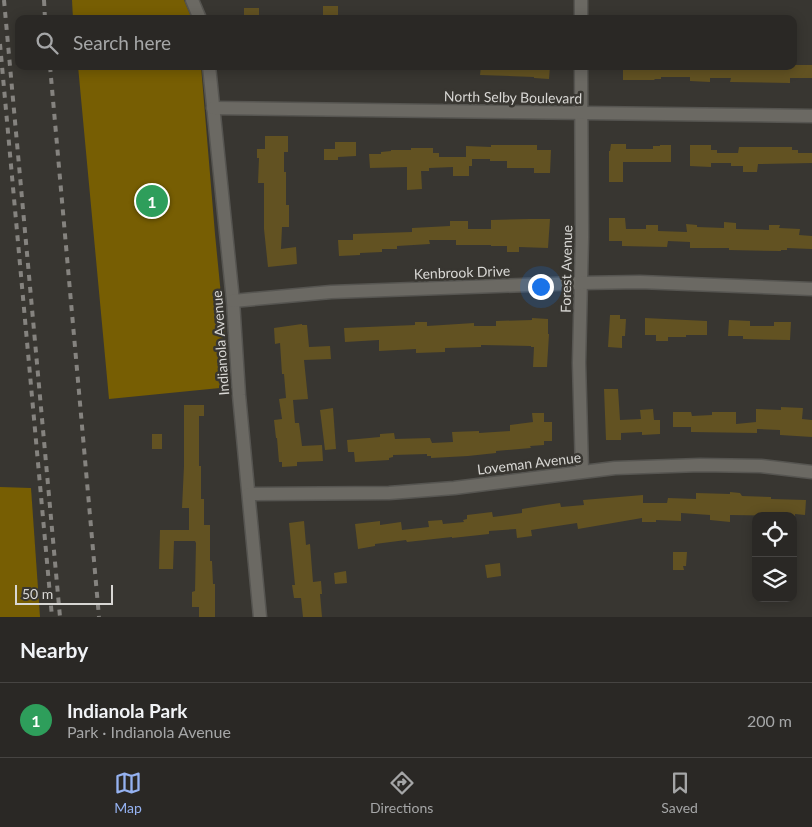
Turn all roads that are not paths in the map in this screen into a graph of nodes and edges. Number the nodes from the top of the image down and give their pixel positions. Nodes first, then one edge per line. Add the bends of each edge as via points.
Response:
1 (192, 0) edge
2 (581, 0) edge
3 (198, 15) edge
4 (581, 15) edge
5 (209, 70) edge
6 (581, 70) edge
7 (213, 108) junction
8 (581, 113) junction
9 (812, 116) edge
10 (581, 283) junction
11 (812, 289) edge
12 (233, 301) junction
13 (582, 471) junction
14 (812, 472) edge
15 (249, 494) junction
16 (260, 617) edge

1 - 3 street
2 - 4 street
5 - 7 street, Indianola Avenue
6 - 8 street, Forest Avenue
7 - 8 street, North Selby Boulevard
7 - 12 street, Indianola Avenue
8 - 9 street, North Selby Boulevard
8 - 10 street, Forest Avenue
10 - 11 street, Kenbrook Drive via 640,282
10 - 12 street, Kenbrook Drive via 331,292
10 - 13 street, Forest Avenue
12 - 15 street, Indianola Avenue
13 - 14 street, Loveman Avenue via 700,465 761,466
13 - 15 street, Loveman Avenue via 398,492
15 - 16 street, Indianola Avenue

